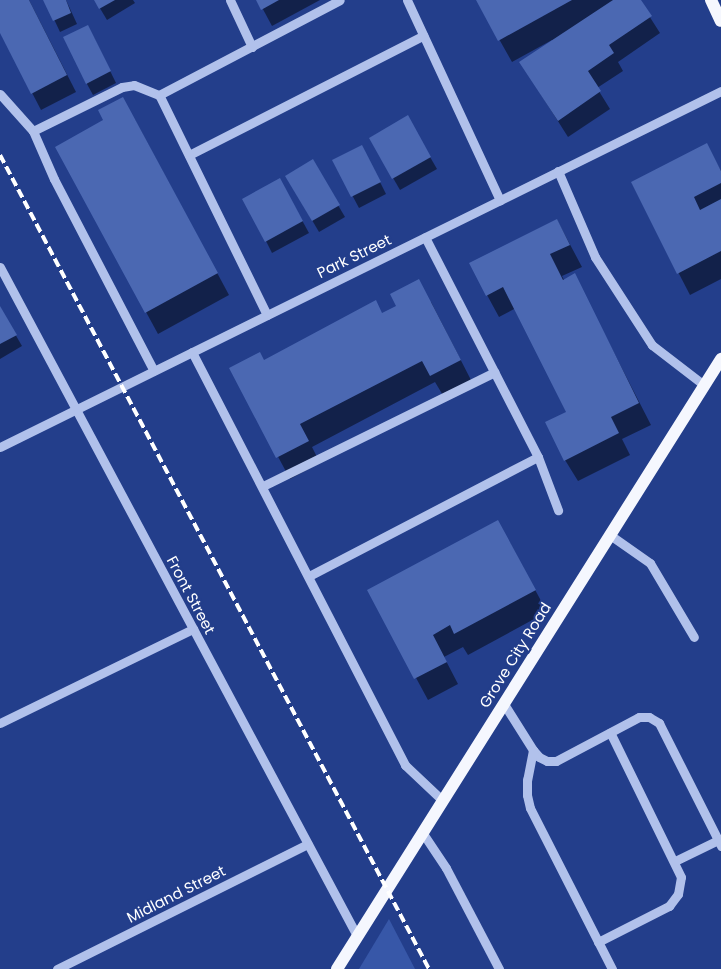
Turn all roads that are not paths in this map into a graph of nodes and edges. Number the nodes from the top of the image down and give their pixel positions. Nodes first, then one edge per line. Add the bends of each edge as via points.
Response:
1 (230, 0) edge
2 (340, 0) edge
3 (406, 0) edge
4 (711, 0) edge
5 (721, 21) edge
6 (423, 36) junction
7 (252, 47) junction
8 (721, 91) edge
9 (0, 94) edge
10 (159, 95) junction
11 (33, 131) junction
12 (189, 155) junction
13 (558, 171) junction
14 (500, 200) junction
15 (425, 237) junction
16 (0, 267) edge
17 (267, 315) junction
18 (192, 352) junction
19 (721, 359) edge
20 (154, 371) junction
21 (496, 372) junction
22 (704, 385) junction
23 (76, 409) junction
24 (0, 447) edge
25 (538, 457) junction
26 (263, 486) junction
27 (558, 510) dead end
28 (610, 535) junction
29 (309, 576) junction
30 (193, 628) junction
31 (694, 637) dead end
32 (504, 704) junction
33 (0, 723) edge
34 (610, 732) junction
35 (533, 750) junction
36 (442, 800) junction
37 (422, 832) junction
38 (719, 843) edge
39 (308, 844) junction
40 (675, 861) junction
41 (357, 936) junction
42 (598, 942) junction
43 (57, 969) edge
44 (337, 969) edge
45 (499, 969) edge
46 (612, 969) edge

1 - 7 street
2 - 7 street
3 - 6 street
4 - 5 main road
6 - 12 street
6 - 14 street
7 - 10 street
8 - 13 street, Park Street
9 - 11 street
10 - 11 street via 134,85 122,87
10 - 12 street
11 - 20 street via 54,179
12 - 17 street
13 - 14 street, Park Street
13 - 22 street via 595,257 652,344
14 - 15 street, Park Street
15 - 17 street, Park Street
15 - 21 street
16 - 23 street, Front Street
17 - 18 street, Park Street
18 - 20 street, Park Street
18 - 26 street
19 - 22 main road, Grove City Road
20 - 23 street, Park Street
21 - 25 street
21 - 26 street
22 - 28 main road, Grove City Road
23 - 24 street, Park Street
23 - 30 street, Front Street
25 - 27 street
25 - 29 street
26 - 29 street
28 - 31 street via 650,563
28 - 32 main road, Grove City Road
29 - 36 street via 405,765
30 - 33 street
30 - 39 street, Front Street
32 - 35 street
32 - 36 main road, Grove City Road
34 - 35 street via 556,761 547,761
34 - 38 street via 639,717 649,717 658,723
34 - 40 street
35 - 42 street via 527,780 530,808
36 - 37 main road, Grove City Road
37 - 41 main road, Grove City Road
37 - 45 street via 446,868
38 - 40 street
39 - 41 street, Front Street
39 - 43 street, Midland Street
40 - 42 street via 681,886 669,906
41 - 44 main road, Grove City Road
42 - 46 street

